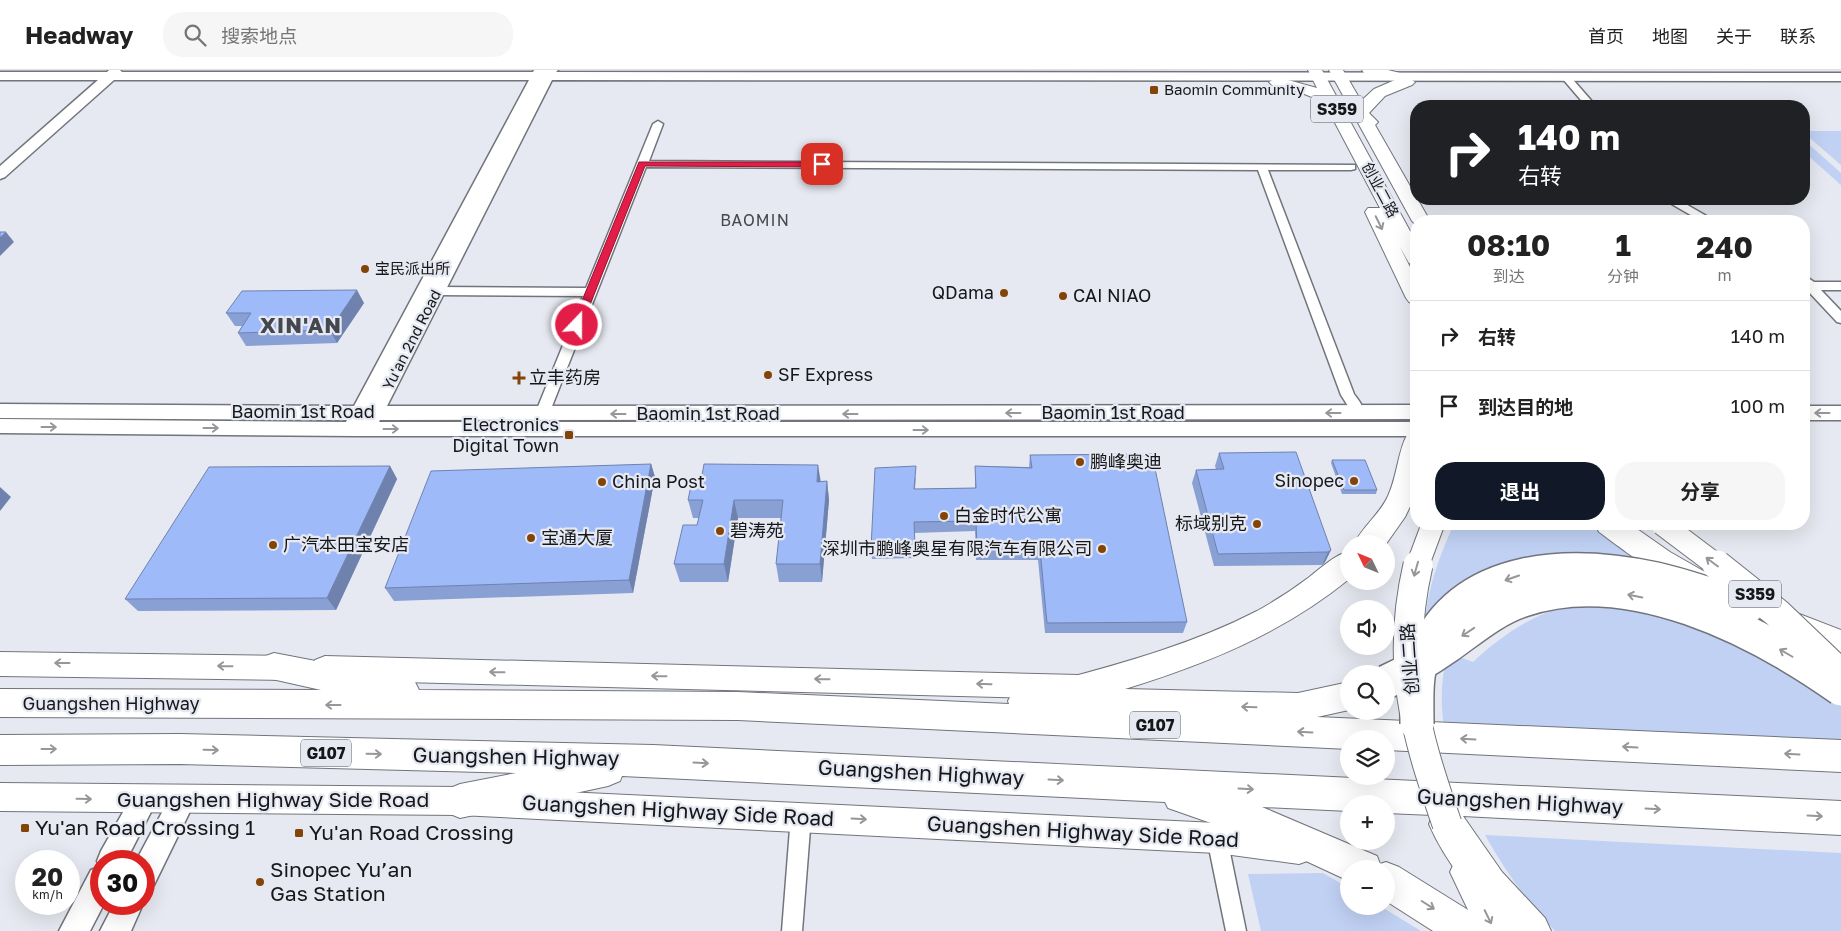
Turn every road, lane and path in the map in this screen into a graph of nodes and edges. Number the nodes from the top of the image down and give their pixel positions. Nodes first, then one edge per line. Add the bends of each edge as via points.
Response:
1 (1302, 70) edge
2 (1369, 70) edge
3 (717, 73) edge
4 (1116, 73) edge
5 (0, 76) edge
6 (111, 76) edge
7 (543, 76) edge
8 (934, 76) edge
9 (1319, 76) edge
10 (1339, 76) edge
11 (1609, 76) edge
12 (1837, 76) edge
13 (1280, 79) junction
14 (1401, 79) junction
15 (1568, 79) junction
16 (0, 82) edge
17 (1586, 100) edge
18 (1335, 106) junction
19 (1361, 114) junction
20 (658, 124) dead end
21 (642, 164) junction
22 (1262, 166) junction
23 (1351, 167) junction
24 (0, 174) edge
25 (1410, 175) edge
26 (1410, 202) edge
27 (1680, 205) edge
28 (1698, 215) edge
29 (1410, 248) edge
30 (1810, 284) edge
31 (1410, 286) edge
32 (1841, 286) edge
33 (1810, 288) edge
34 (437, 290) junction
35 (590, 292) junction
36 (1841, 318) edge
37 (0, 411) edge
38 (1410, 412) edge
39 (1356, 413) junction
40 (1841, 413) edge
41 (542, 414) junction
42 (1810, 414) edge
43 (364, 418) junction
44 (0, 426) edge
45 (1810, 428) edge
46 (1841, 428) edge
47 (1410, 429) edge
48 (1410, 474) edge
49 (1410, 511) edge
50 (1430, 530) edge
51 (1618, 530) edge
52 (1670, 530) edge
53 (1376, 535) edge
54 (1394, 535) edge
55 (1340, 569) edge
56 (1341, 590) edge
57 (1747, 607) junction
58 (1841, 644) edge
59 (0, 664) edge
60 (274, 667) junction
61 (1841, 674) edge
62 (1395, 677) edge
63 (1086, 687) junction
64 (1841, 689) edge
65 (1340, 698) edge
66 (1036, 701) junction
67 (0, 703) edge
68 (470, 705) junction
69 (808, 709) junction
70 (1417, 724) junction
71 (0, 750) edge
72 (1841, 756) edge
73 (653, 761) junction
74 (1127, 783) junction
75 (0, 797) edge
76 (183, 799) junction
77 (144, 800) junction
78 (460, 801) junction
79 (801, 816) junction
80 (1841, 818) edge
81 (1447, 824) junction
82 (1217, 838) junction
83 (117, 850) edge
84 (155, 854) edge
85 (1345, 860) edge
86 (1340, 861) edge
87 (1395, 886) edge
88 (90, 901) edge
89 (123, 915) edge
90 (74, 931) edge
91 (115, 931) edge
92 (792, 931) edge
93 (1236, 931) edge
94 (1468, 931) edge
95 (1495, 931) edge
96 (1532, 931) edge

1 - 13 main road
2 - 14 main road
3 - 7 main road
3 - 8 main road
4 - 8 main road
4 - 13 main road
5 - 6 main road
6 - 7 main road
6 - 16 main road
6 - 24 main road
7 - 8 main road
7 - 34 main road, Yu'an 2nd Road
7 - 43 main road, Yu'an 2nd Road
8 - 13 main road
9 - 10 main road
9 - 13 main road
9 - 18 main road, S359
10 - 14 main road
10 - 19 main road, 创业二路 / S359
11 - 12 main road
11 - 15 main road
13 - 18 main road
14 - 15 main road
14 - 19 main road via 1367,102
15 - 17 street
18 - 23 main road via 1340,144
18 - 29 main road, 创业二路 / S359
19 - 25 main road via 1391,142
19 - 26 main road, 创业二路 / S359
20 - 21 street
21 - 22 street
21 - 35 street
22 - 23 street
22 - 39 street
23 -> 31 main road
27 - 28 street
30 - 32 street
33 - 36 street
34 - 35 street
34 - 43 main road, Yu'an 2nd Road
35 - 41 street
37 - 43 main road, Baomin 1st Road
38 - 39 main road, Baomin 1st Road
39 -> 41 main road, Baomin 1st Road
40 -> 42 main road
41 - 43 main road, Baomin 1st Road
44 -> 43 main road, Baomin 1st Road
43 -> 47 main road, Baomin 1st Road
45 - 46 main road
48 - 53 highway via 1401,500
49 - 54 highway
50 -> 70 main road, 创业二路, bridge via 1418,559 1406,612 1408,675
51 - 57 highway, bridge via 1660,560
61 -> 52 main road, S359, bridge via 1771,607
55 - 63 highway via 1256,626
56 - 63 highway via 1312,613 1263,641 1208,663 1159,676
57 - 58 highway, bridge
57 -> 70 highway, bridge via 1657,579 1589,570 1560,569 1523,574 1490,585 1462,602 1440,624 1424,653 1416,686
60 -> 59 main road
63 -> 60 main road
60 - 68 highway
64 -> 62 highway, bridge via 1784,652 1703,614 1625,594 1577,590 1549,593 1501,610
63 - 66 highway
65 -> 66 highway via 1298,707
66 - 69 highway
68 -> 67 highway, Guangshen Highway / G107
68 - 69 highway, Guangshen Highway / G107
72 -> 69 highway, Guangshen Highway / G107
70 - 81 main road, 创业二路, bridge via 1428,772
71 -> 73 highway, Guangshen Highway / G107 via 180,749
73 -> 74 highway, Guangshen Highway / G107
73 - 78 highway
74 -> 80 highway, Guangshen Highway / G107
74 - 85 highway via 1236,814
75 -> 77 main road, Guangshen Highway Side Road
76 - 77 main road, Guangshen Highway Side Road
76 - 78 main road, Guangshen Highway Side Road
76 - 84 main road
77 - 83 main road
78 - 79 main road, Guangshen Highway Side Road
79 -> 82 main road, Guangshen Highway Side Road
79 - 92 street
81 -> 95 main road, 创业二路 via 1470,882
81 - 96 highway via 1489,885
82 - 86 main road, Guangshen Highway Side Road via 1281,845
82 - 93 street
87 -> 94 highway
88 - 90 main road
89 - 91 main road

